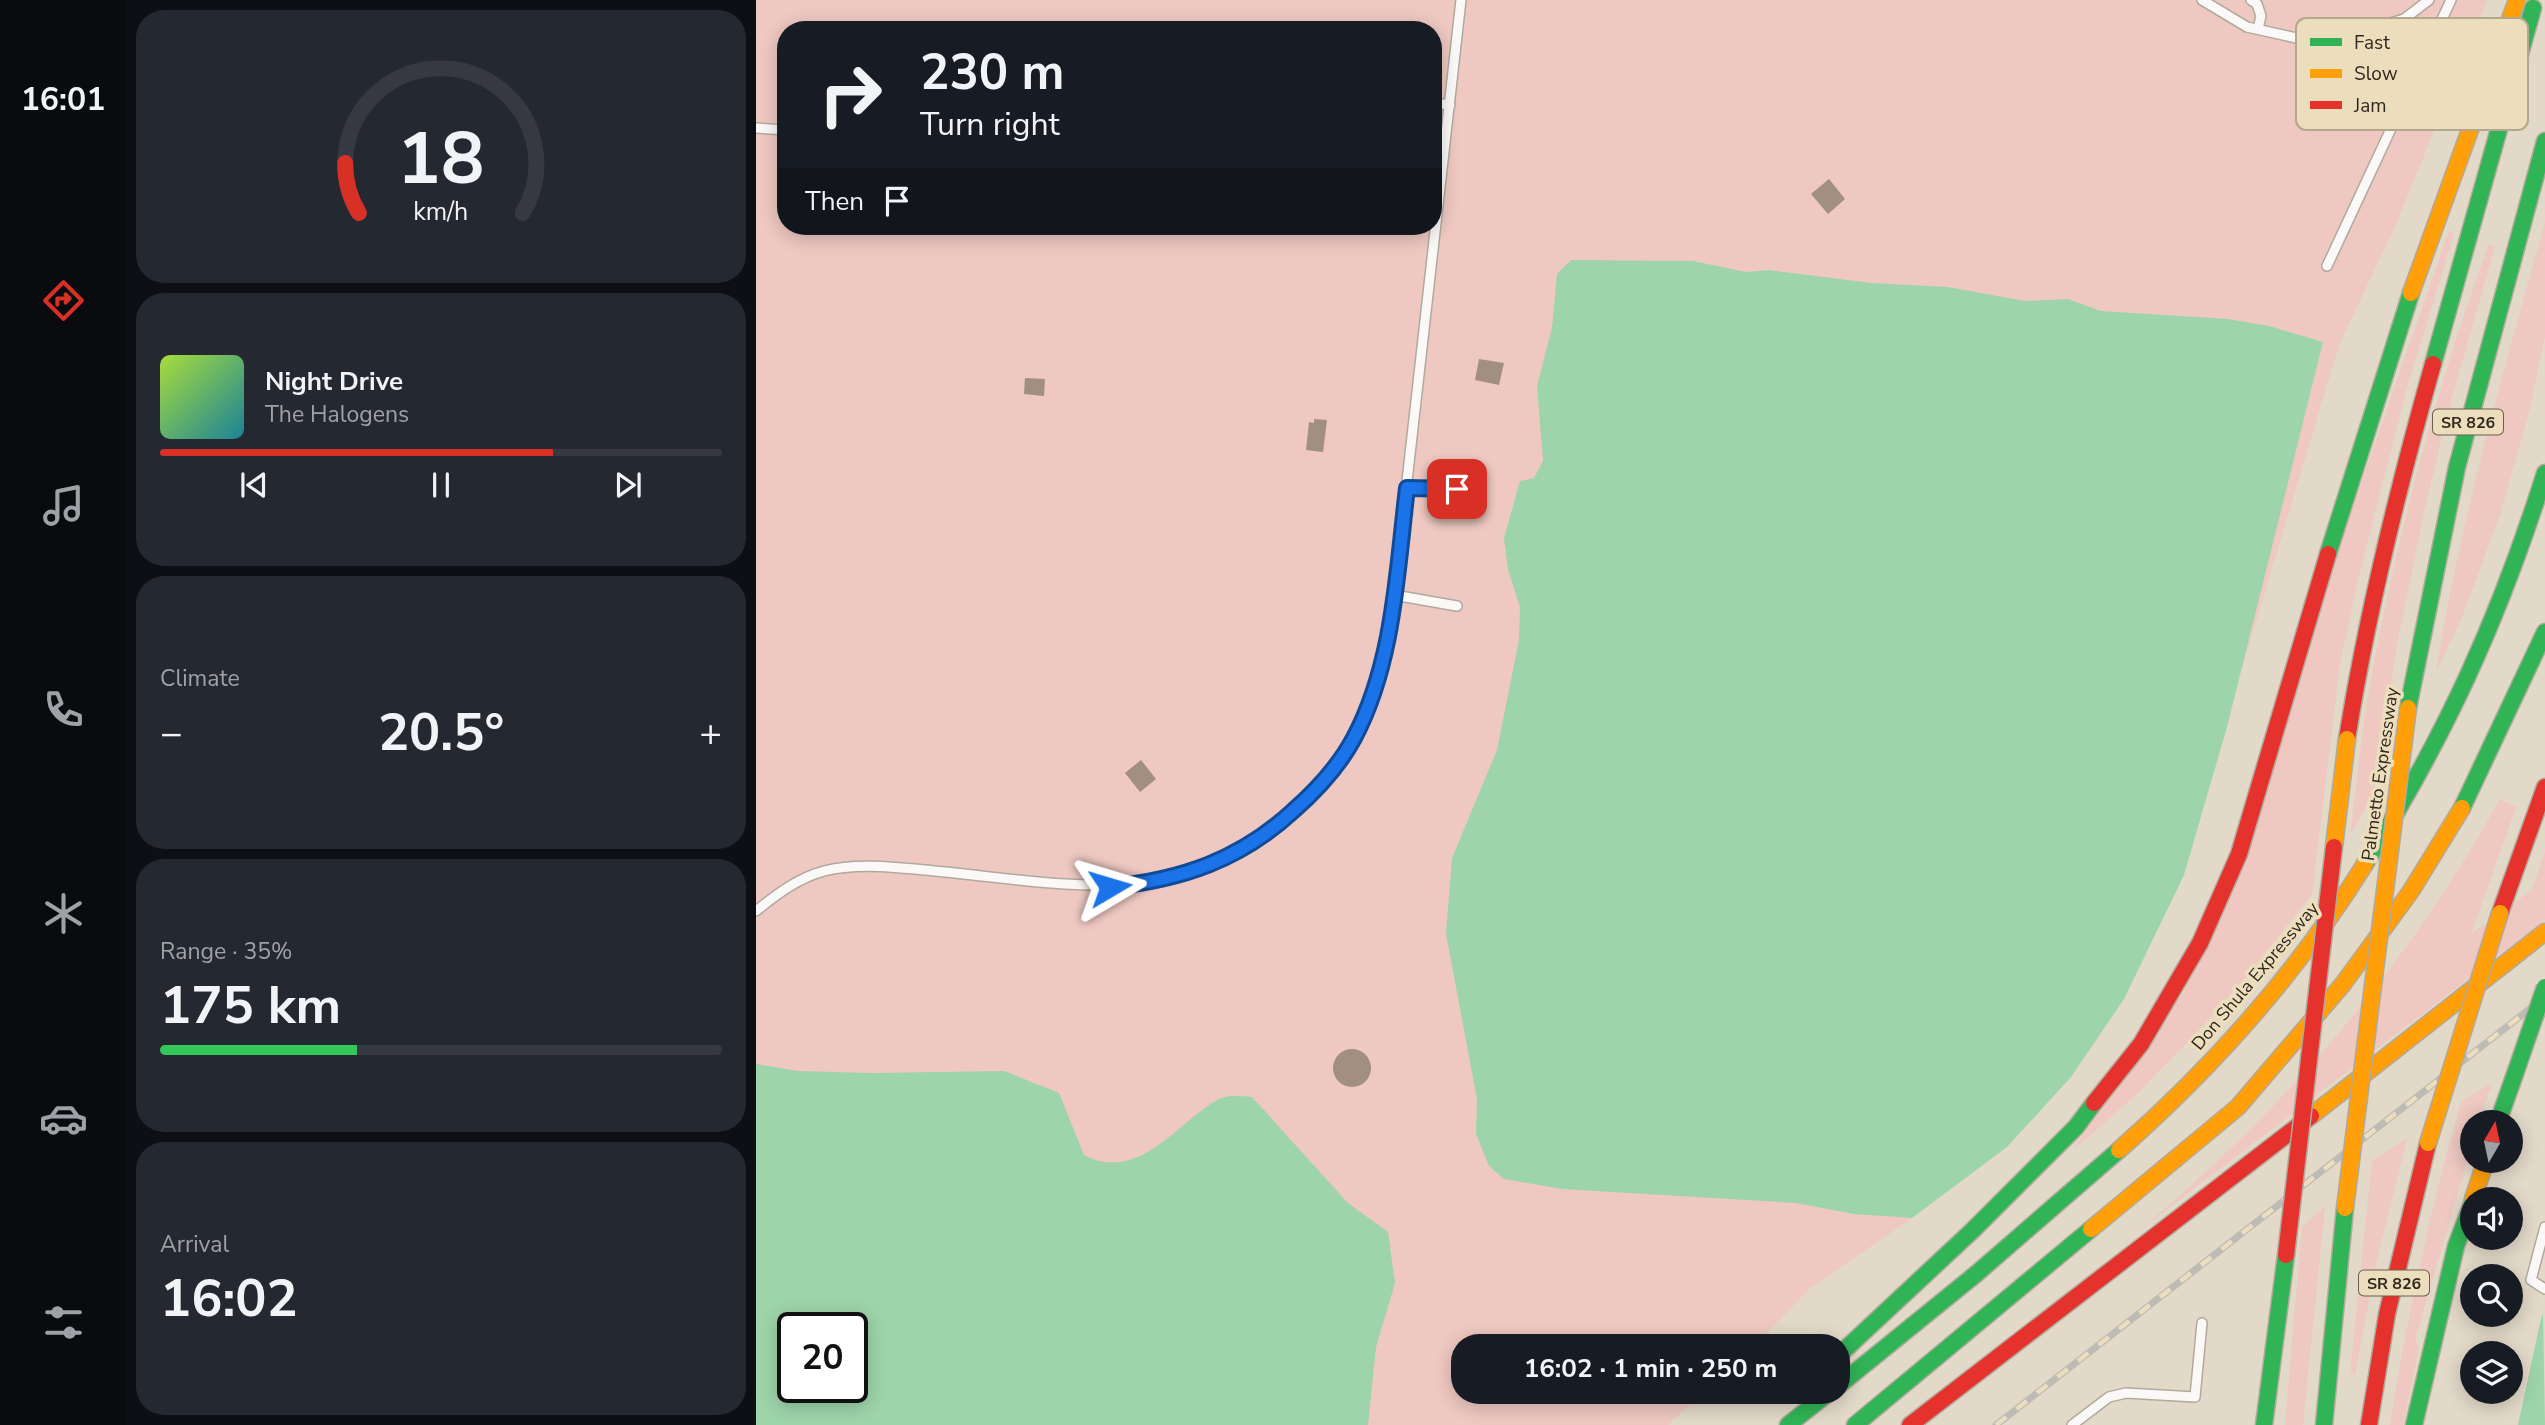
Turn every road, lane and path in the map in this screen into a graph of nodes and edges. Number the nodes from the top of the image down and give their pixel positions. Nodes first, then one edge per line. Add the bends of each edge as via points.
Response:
1 (1461, 0) edge
2 (2202, 0) edge
3 (2429, 0) edge
4 (2451, 0) edge
5 (2517, 0) edge
6 (2535, 0) edge
7 (2256, 1) edge
8 (2405, 18) edge
9 (2443, 18) edge
10 (2510, 18) edge
11 (2528, 28) edge
12 (2259, 29) junction
13 (2296, 38) edge
14 (1442, 104) edge
15 (1450, 105) junction
16 (756, 128) edge
17 (777, 129) edge
18 (2390, 130) edge
19 (2470, 130) edge
20 (2501, 130) edge
21 (2545, 141) edge
22 (1442, 176) edge
23 (1435, 235) edge
24 (2327, 266) dead end
25 (2545, 473) edge
26 (1407, 488) junction
27 (1457, 489) dead end
28 (1394, 595) junction
29 (1457, 606) dead end
30 (2545, 632) edge
31 (2545, 787) edge
32 (756, 911) edge
33 (2545, 932) edge
34 (2545, 987) edge
35 (2502, 1110) edge
36 (2545, 1227) edge
37 (2460, 1235) edge
38 (2468, 1250) edge
39 (2545, 1289) edge
40 (2202, 1323) dead end
41 (1850, 1345) edge
42 (2443, 1374) dead end
43 (1850, 1377) edge
44 (1791, 1404) edge
45 (1815, 1404) edge
46 (1777, 1425) edge
47 (1788, 1425) edge
48 (1855, 1425) edge
49 (1910, 1425) edge
50 (2072, 1425) edge
51 (2264, 1425) edge
52 (2323, 1425) edge
53 (2369, 1425) edge
54 (2414, 1425) edge

1 - 15 lane
2 - 12 lane via 2247,27
3 - 8 lane
4 - 9 lane
5 - 10 highway
6 - 11 highway, bridge
7 - 12 lane
12 - 13 lane
14 - 15 lane
15 - 22 lane
16 - 17 lane
18 - 24 lane
19 - 41 highway via 2364,434 2248,826 2200,943 2141,1044 2076,1127
20 - 51 highway, bridge via 2393,506 2360,657
21 - 52 highway, Palmetto Expressway / SR 826, bridge via 2456,467 2408,708 2382,895
23 - 26 lane
25 - 43 highway, Don Shula Expressway via 2504,597 2445,728 2379,848 2296,962 2152,1120 1924,1319
26 - 27 lane
26 - 28 lane
28 - 29 lane
28 - 32 lane via 1371,696 1348,750 1296,809 1233,856 1181,875 1110,887 904,869 837,868 796,883
30 - 48 highway via 2473,789 2411,891 2343,984 2246,1096 2132,1197
31 - 53 highway, SR 826, bridge via 2428,1143 2390,1301
33 - 49 highway
34 - 35 highway, bridge
36 - 39 lane via 2531,1280
37 - 54 highway
38 - 42 highway
40 - 50 lane via 2195,1397 2126,1393 2109,1397
44 - 46 highway
45 - 47 highway

